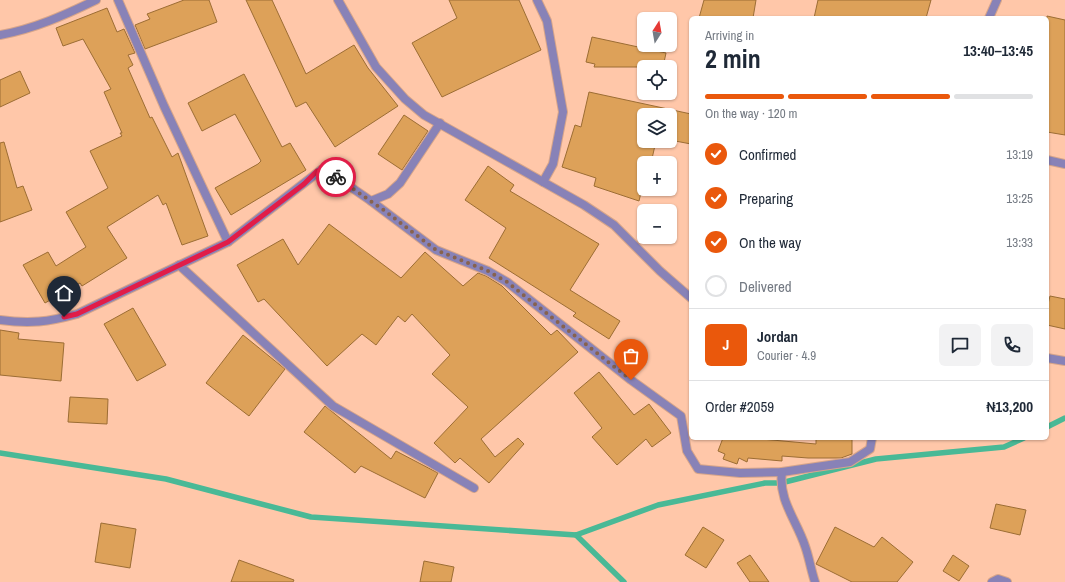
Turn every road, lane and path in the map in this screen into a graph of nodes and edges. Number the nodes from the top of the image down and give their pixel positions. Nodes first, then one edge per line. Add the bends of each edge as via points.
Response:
1 (96, 0) edge
2 (118, 0) edge
3 (338, 0) edge
4 (537, 0) edge
5 (997, 0) edge
6 (990, 16) edge
7 (0, 35) edge
8 (440, 123) junction
9 (1049, 160) edge
10 (1065, 164) edge
11 (542, 182) junction
12 (371, 201) junction
13 (228, 242) junction
14 (179, 265) junction
15 (689, 296) edge
16 (0, 320) edge
17 (1049, 358) edge
18 (1065, 361) edge
19 (872, 440) edge
20 (782, 472) junction
21 (474, 488) dead end
22 (815, 582) edge
23 (992, 582) edge
24 (1007, 582) edge

1 - 7 street via 67,14
2 - 13 street
3 - 8 street via 376,67 405,99 424,115
4 - 11 street via 547,21 563,112 553,164
5 - 6 street
8 - 11 street
8 - 12 street via 400,183 388,194
9 - 10 street
11 - 15 street via 614,225
12 - 13 street via 326,170 321,170
12 - 20 street via 436,250 488,271 507,282 681,416 687,451 698,469 740,473
13 - 14 street
14 - 16 street via 77,314 51,321 21,323
14 - 21 street via 333,406
17 - 18 street
19 - 20 street via 870,449 850,462
20 - 22 street via 780,483 784,501 805,545
23 - 24 street via 998,579

